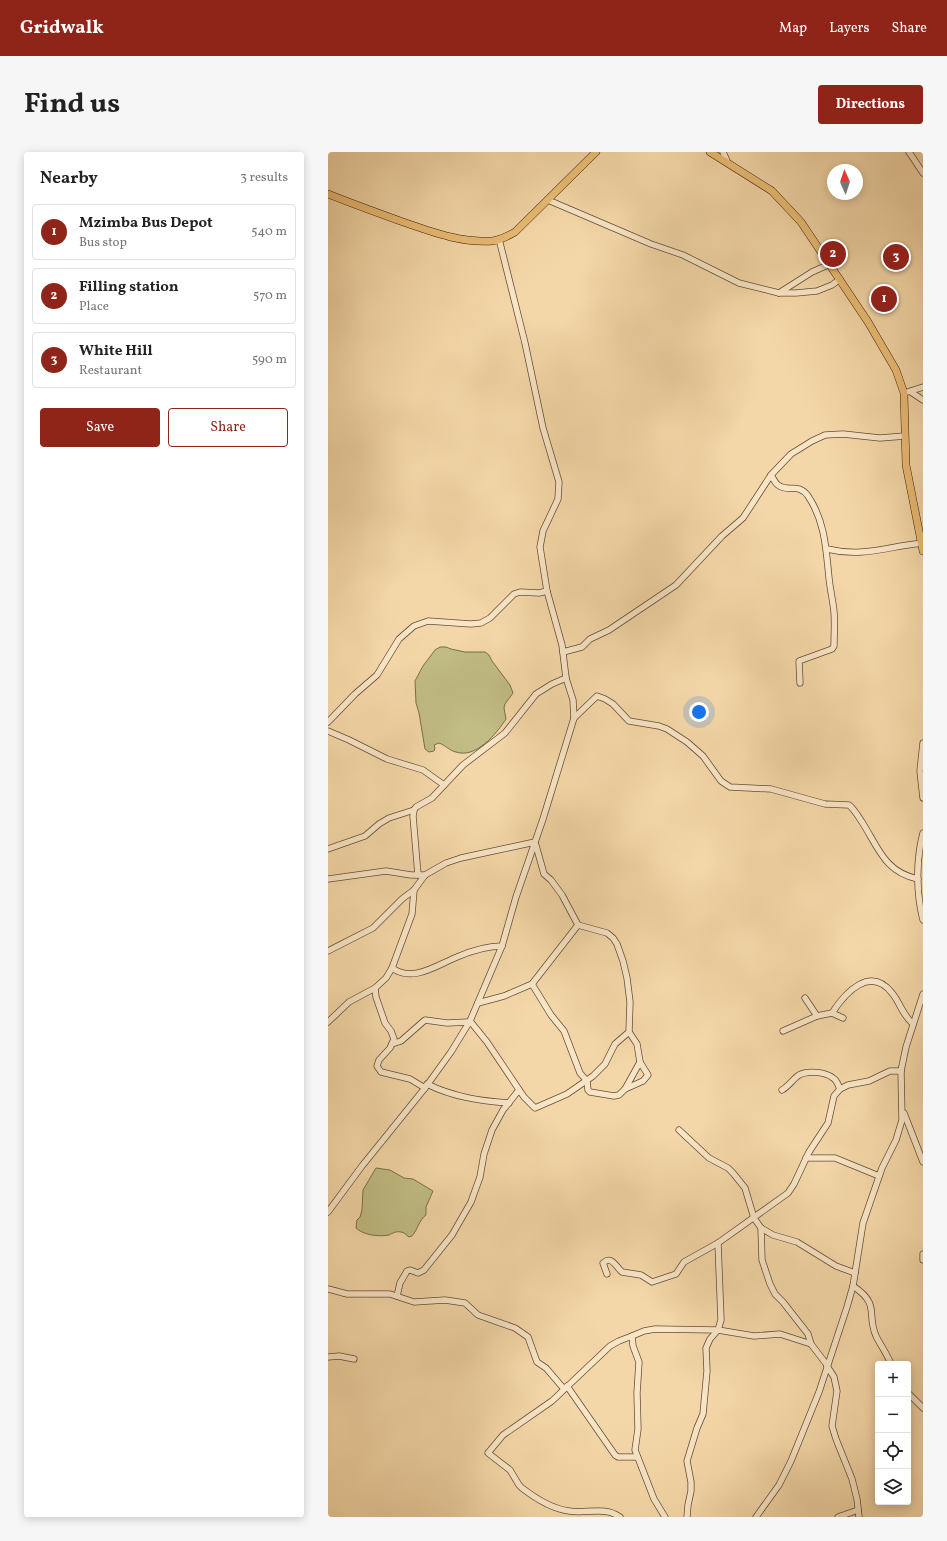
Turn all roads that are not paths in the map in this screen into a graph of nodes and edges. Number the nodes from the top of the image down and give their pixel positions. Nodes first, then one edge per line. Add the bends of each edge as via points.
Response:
1 (596, 152) edge
2 (710, 152) edge
3 (722, 152) edge
4 (908, 152) edge
5 (728, 164) junction
6 (921, 166) edge
7 (923, 173) edge
8 (328, 194) edge
9 (548, 200) junction
10 (499, 239) junction
11 (830, 264) junction
12 (840, 279) junction
13 (779, 293) junction
14 (923, 387) edge
15 (907, 393) junction
16 (923, 400) edge
17 (905, 436) junction
18 (771, 475) junction
19 (922, 543) edge
20 (827, 549) junction
21 (923, 551) edge
22 (547, 591) junction
23 (563, 652) junction
24 (566, 678) junction
25 (800, 683) dead end
26 (574, 718) junction
27 (328, 722) edge
28 (328, 731) edge
29 (923, 743) edge
30 (444, 785) junction
31 (923, 798) edge
32 (414, 810) junction
33 (923, 833) edge
34 (534, 842) junction
35 (328, 849) edge
36 (422, 875) junction
37 (328, 879) edge
38 (918, 879) junction
39 (414, 890) junction
40 (923, 920) edge
41 (578, 925) junction
42 (502, 946) junction
43 (328, 952) edge
44 (392, 968) junction
45 (532, 984) junction
46 (375, 988) junction
47 (923, 994) edge
48 (806, 998) dead end
49 (478, 1003) junction
50 (832, 1013) junction
51 (817, 1016) junction
52 (843, 1018) dead end
53 (328, 1022) edge
54 (470, 1022) junction
55 (913, 1024) junction
56 (783, 1031) dead end
57 (629, 1032) junction
58 (392, 1044) junction
59 (640, 1062) junction
60 (901, 1071) junction
61 (586, 1081) junction
62 (426, 1086) junction
63 (625, 1089) junction
64 (840, 1089) junction
65 (519, 1090) junction
66 (782, 1090) dead end
67 (509, 1103) junction
68 (903, 1111) junction
69 (679, 1130) dead end
70 (806, 1158) junction
71 (923, 1162) edge
72 (879, 1176) junction
73 (328, 1212) edge
74 (754, 1218) junction
75 (761, 1228) junction
76 (718, 1243) junction
77 (923, 1254) edge
78 (923, 1260) edge
79 (855, 1272) junction
80 (607, 1274) dead end
81 (853, 1286) junction
82 (328, 1289) edge
83 (397, 1296) junction
84 (718, 1330) junction
85 (632, 1336) junction
86 (811, 1344) junction
87 (328, 1357) edge
88 (354, 1359) dead end
89 (889, 1361) edge
90 (827, 1365) junction
91 (566, 1387) junction
92 (911, 1396) edge
93 (923, 1408) edge
94 (637, 1457) junction
95 (858, 1510) junction
96 (620, 1517) edge
97 (665, 1517) edge
98 (687, 1517) edge
99 (756, 1517) edge
100 (838, 1517) edge
101 (859, 1517) edge

1 - 9 main road
2 - 5 main road
3 - 5 street
4 - 6 street
5 - 11 main road via 784,202
6 - 7 street
8 - 10 main road via 444,236 493,241
9 - 10 main road via 515,232
9 - 13 street via 683,255 739,283
10 - 22 street via 542,422 559,482 558,500 540,538
11 - 12 main road
11 - 13 street
12 - 13 street via 817,291
12 - 15 main road via 889,357
14 - 15 street
15 - 16 street
15 - 17 main road
17 - 18 street via 880,438 825,435 791,454
17 - 19 main road via 906,465
18 - 20 street via 777,485 783,488 799,488 808,496 819,515
18 - 23 street via 743,518 722,536 676,585 609,630 590,639 582,647
19 - 20 street via 875,551 849,552
19 - 21 main road
20 - 25 street via 834,611 834,646 799,661
22 - 23 street
22 - 27 street via 514,594 490,618 481,623 428,621 414,626 399,639 377,675
23 - 24 street
24 - 26 street via 573,700
24 - 30 street via 536,694 505,733 463,765
26 - 34 street
26 - 38 street via 597,696 617,707 629,721 664,728 694,747 724,784 736,788 771,789 825,804 849,805 889,864 906,876
28 - 30 street via 387,759 424,770
29 - 31 street via 920,771
30 - 32 street via 432,798
32 - 35 street via 389,818 365,836
32 - 36 street via 412,814
33 - 38 street
34 - 36 street via 454,860
34 - 41 street via 544,874 552,880
34 - 42 street
36 - 37 street via 386,871
36 - 39 street
38 - 40 street
39 - 43 street via 373,928
39 - 44 street via 412,914
41 - 45 street
41 - 57 street via 607,933 616,944 623,961 628,987
42 - 44 street via 468,953 422,972 406,974
42 - 49 street
44 - 46 street
45 - 49 street via 504,996
45 - 61 street via 564,1031 580,1073
46 - 53 street via 349,1002
46 - 58 street via 385,1023 393,1037
47 - 55 street
48 - 51 street
49 - 54 street
50 - 51 street
50 - 52 street
50 - 55 street via 852,989 863,983 875,982 887,988
51 - 56 street
54 - 58 street via 447,1023 425,1020 401,1041
54 - 62 street
54 - 65 street via 487,1042
55 - 60 street
57 - 59 street via 637,1044
57 - 61 street via 615,1044 596,1074
58 - 62 street via 377,1063 378,1070
59 - 63 street
59 - 63 street via 648,1076
60 - 64 street via 890,1071
60 - 68 street
61 - 63 street via 588,1090 593,1093 614,1096
61 - 65 street via 567,1094 535,1108
62 - 67 street via 458,1096
62 - 73 street
64 - 66 street via 835,1078 811,1072 800,1074
64 - 70 street via 834,1096 828,1123
65 - 67 street
67 - 83 street via 492,1130 478,1185 457,1228 424,1270 418,1273 407,1271
68 - 71 street
68 - 72 street via 896,1140
69 - 74 street via 709,1158 733,1173 745,1188
70 - 72 street via 835,1158
70 - 74 street via 790,1191
72 - 79 street via 863,1223
74 - 75 street
74 - 76 street
75 - 79 street via 773,1235 797,1242 836,1266
75 - 86 street via 763,1266 770,1284 775,1294 808,1334
76 - 80 street via 684,1262 676,1274 652,1282 641,1275 622,1272 611,1260 603,1263
76 - 84 street via 721,1320
77 - 78 street
79 - 81 street
81 - 89 street via 870,1304 876,1336
81 - 90 street
82 - 83 street via 347,1294 384,1293
83 - 91 street via 414,1302 458,1301 468,1305 478,1314 515,1328 529,1338 537,1362
84 - 85 street via 655,1329
84 - 86 street via 749,1336 780,1334
84 - 98 street via 706,1346 707,1374 703,1414 687,1459 691,1491
85 - 91 street via 610,1346
85 - 94 street via 639,1362 638,1429 635,1447
86 - 90 street
87 - 88 street
90 - 95 street via 837,1387 833,1430 850,1474
90 - 99 street via 791,1461 779,1485
91 - 94 street via 615,1455
91 - 96 street via 503,1435 488,1453 510,1470 522,1488 552,1506 575,1512 606,1510
92 - 93 street
94 - 97 street
95 - 100 street
95 - 101 street

